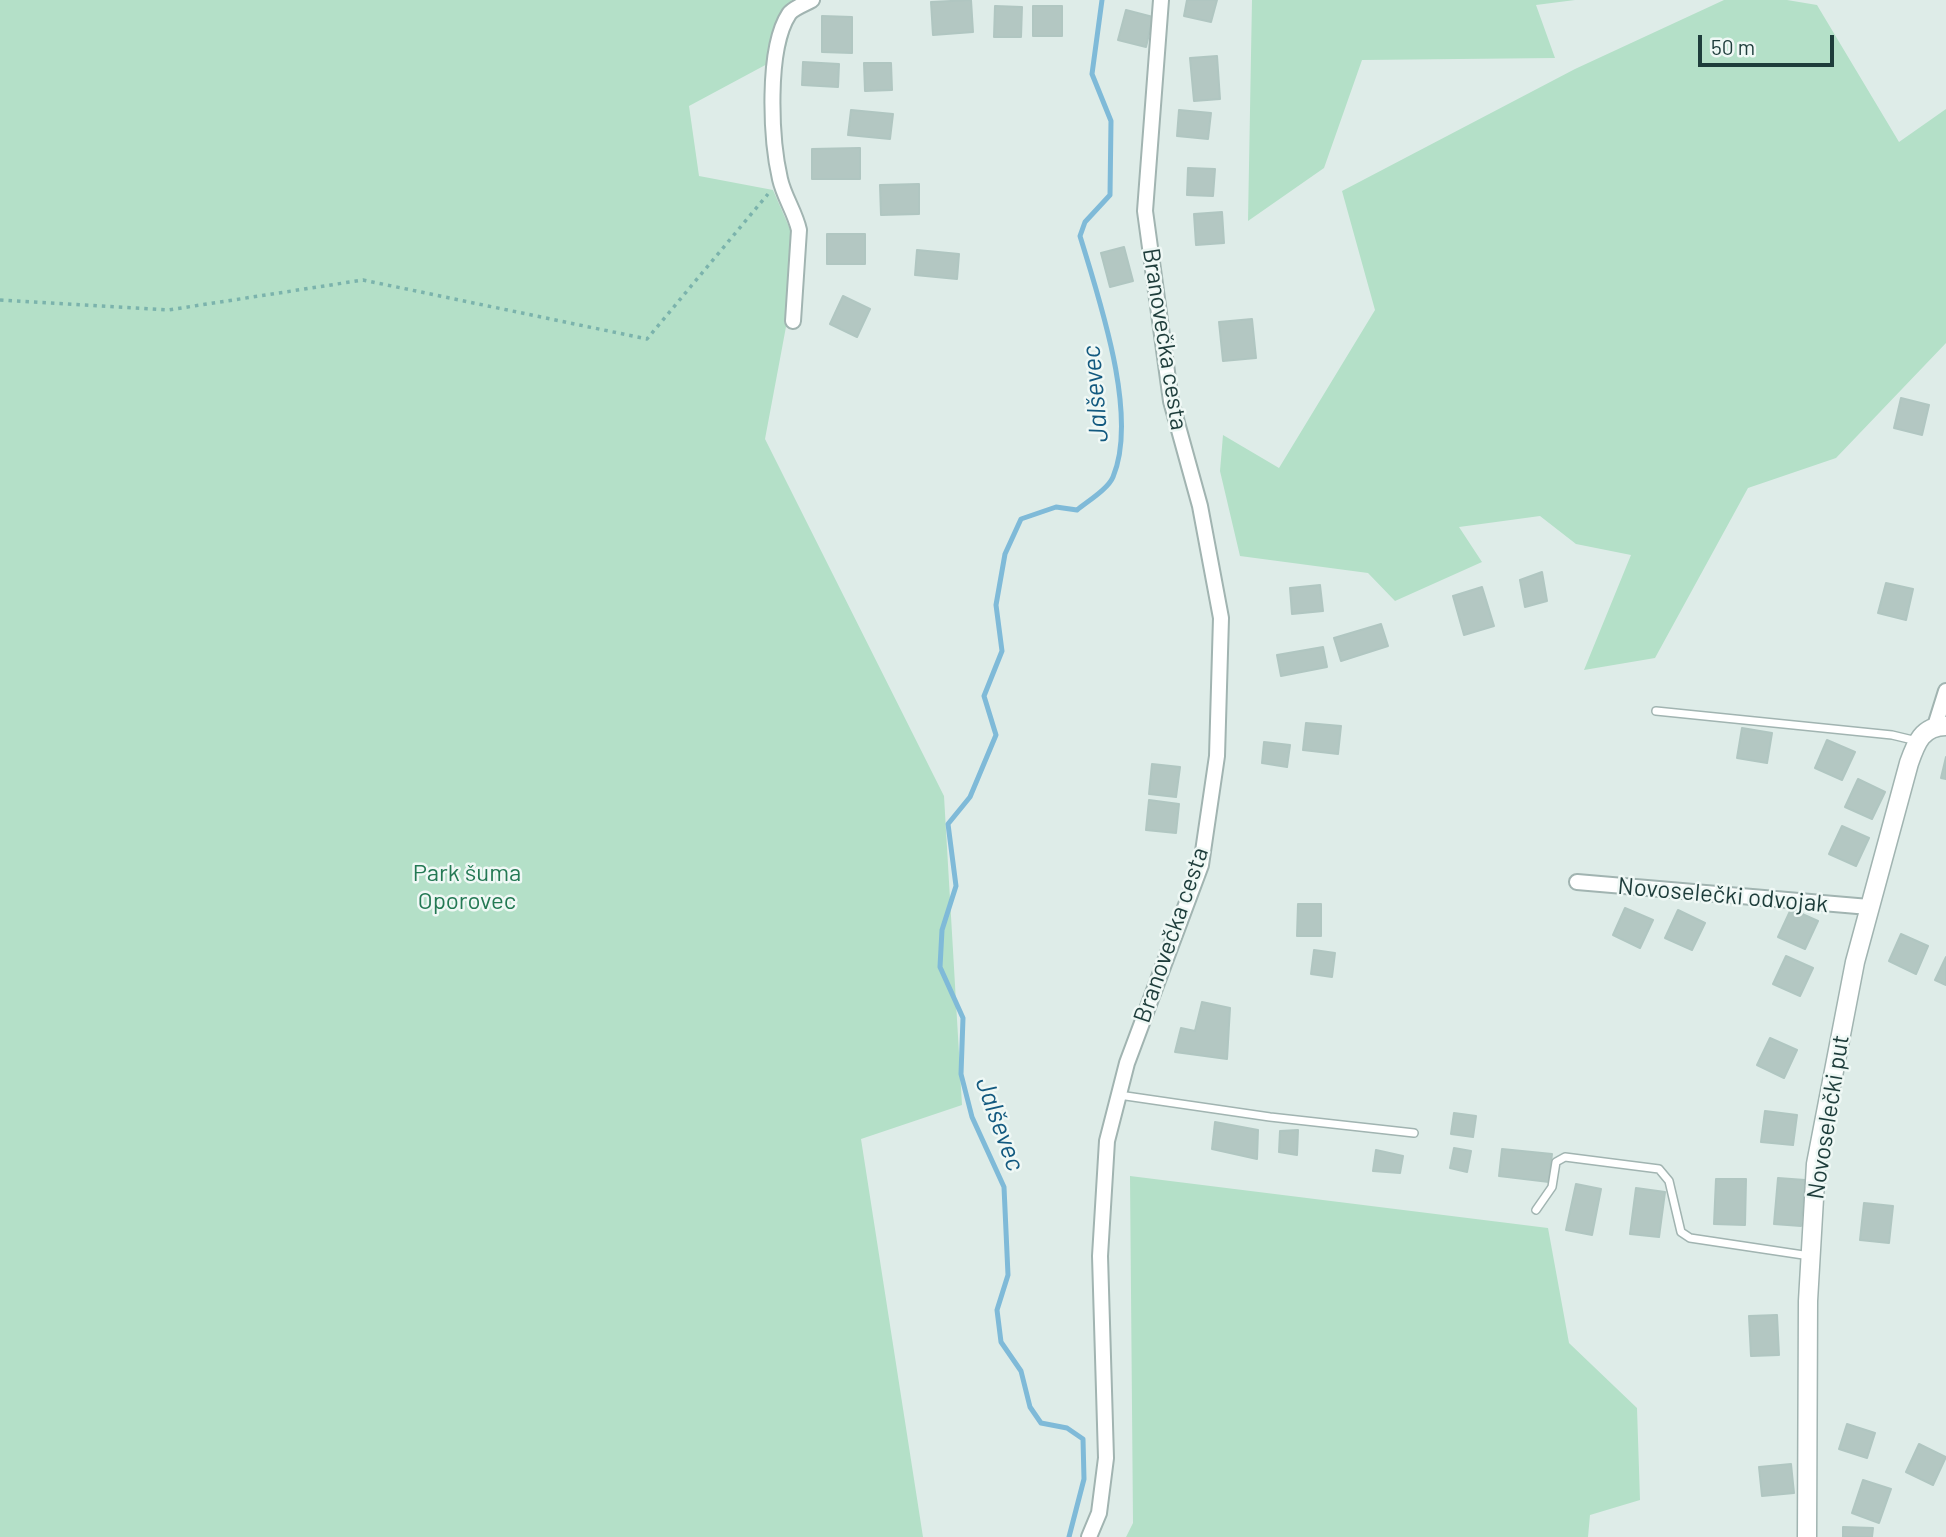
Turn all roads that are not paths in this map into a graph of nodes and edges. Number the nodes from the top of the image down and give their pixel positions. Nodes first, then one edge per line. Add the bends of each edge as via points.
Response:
1 (812, 0) edge
2 (1161, 0) edge
3 (793, 321) dead end
4 (1946, 691) edge
5 (1656, 711) dead end
6 (1941, 726) edge
7 (1918, 741) junction
8 (1577, 882) dead end
9 (1869, 907) junction
10 (1119, 1095) junction
11 (1414, 1133) dead end
12 (1536, 1210) dead end
13 (1810, 1256) junction
14 (1089, 1537) edge
15 (1807, 1537) edge

1 - 3 street via 790,13 774,73 776,164 799,230
2 - 10 street, Branovečka cesta via 1145,211 1171,401 1200,506 1221,618 1217,756 1201,865
4 - 6 street
5 - 7 lane via 1892,734
6 - 7 street via 1922,734
7 - 9 street, Novoselečki put
8 - 9 street, Novoselečki odvojak
9 - 13 street, Novoselečki put via 1816,1164
10 - 11 lane
10 - 14 street, Branovečka cesta via 1107,1141 1100,1256 1107,1458 1099,1513
12 - 13 lane via 1552,1187 1559,1159 1580,1157 1659,1169 1669,1181 1681,1232 1690,1238
13 - 15 street, Novoselečki put

